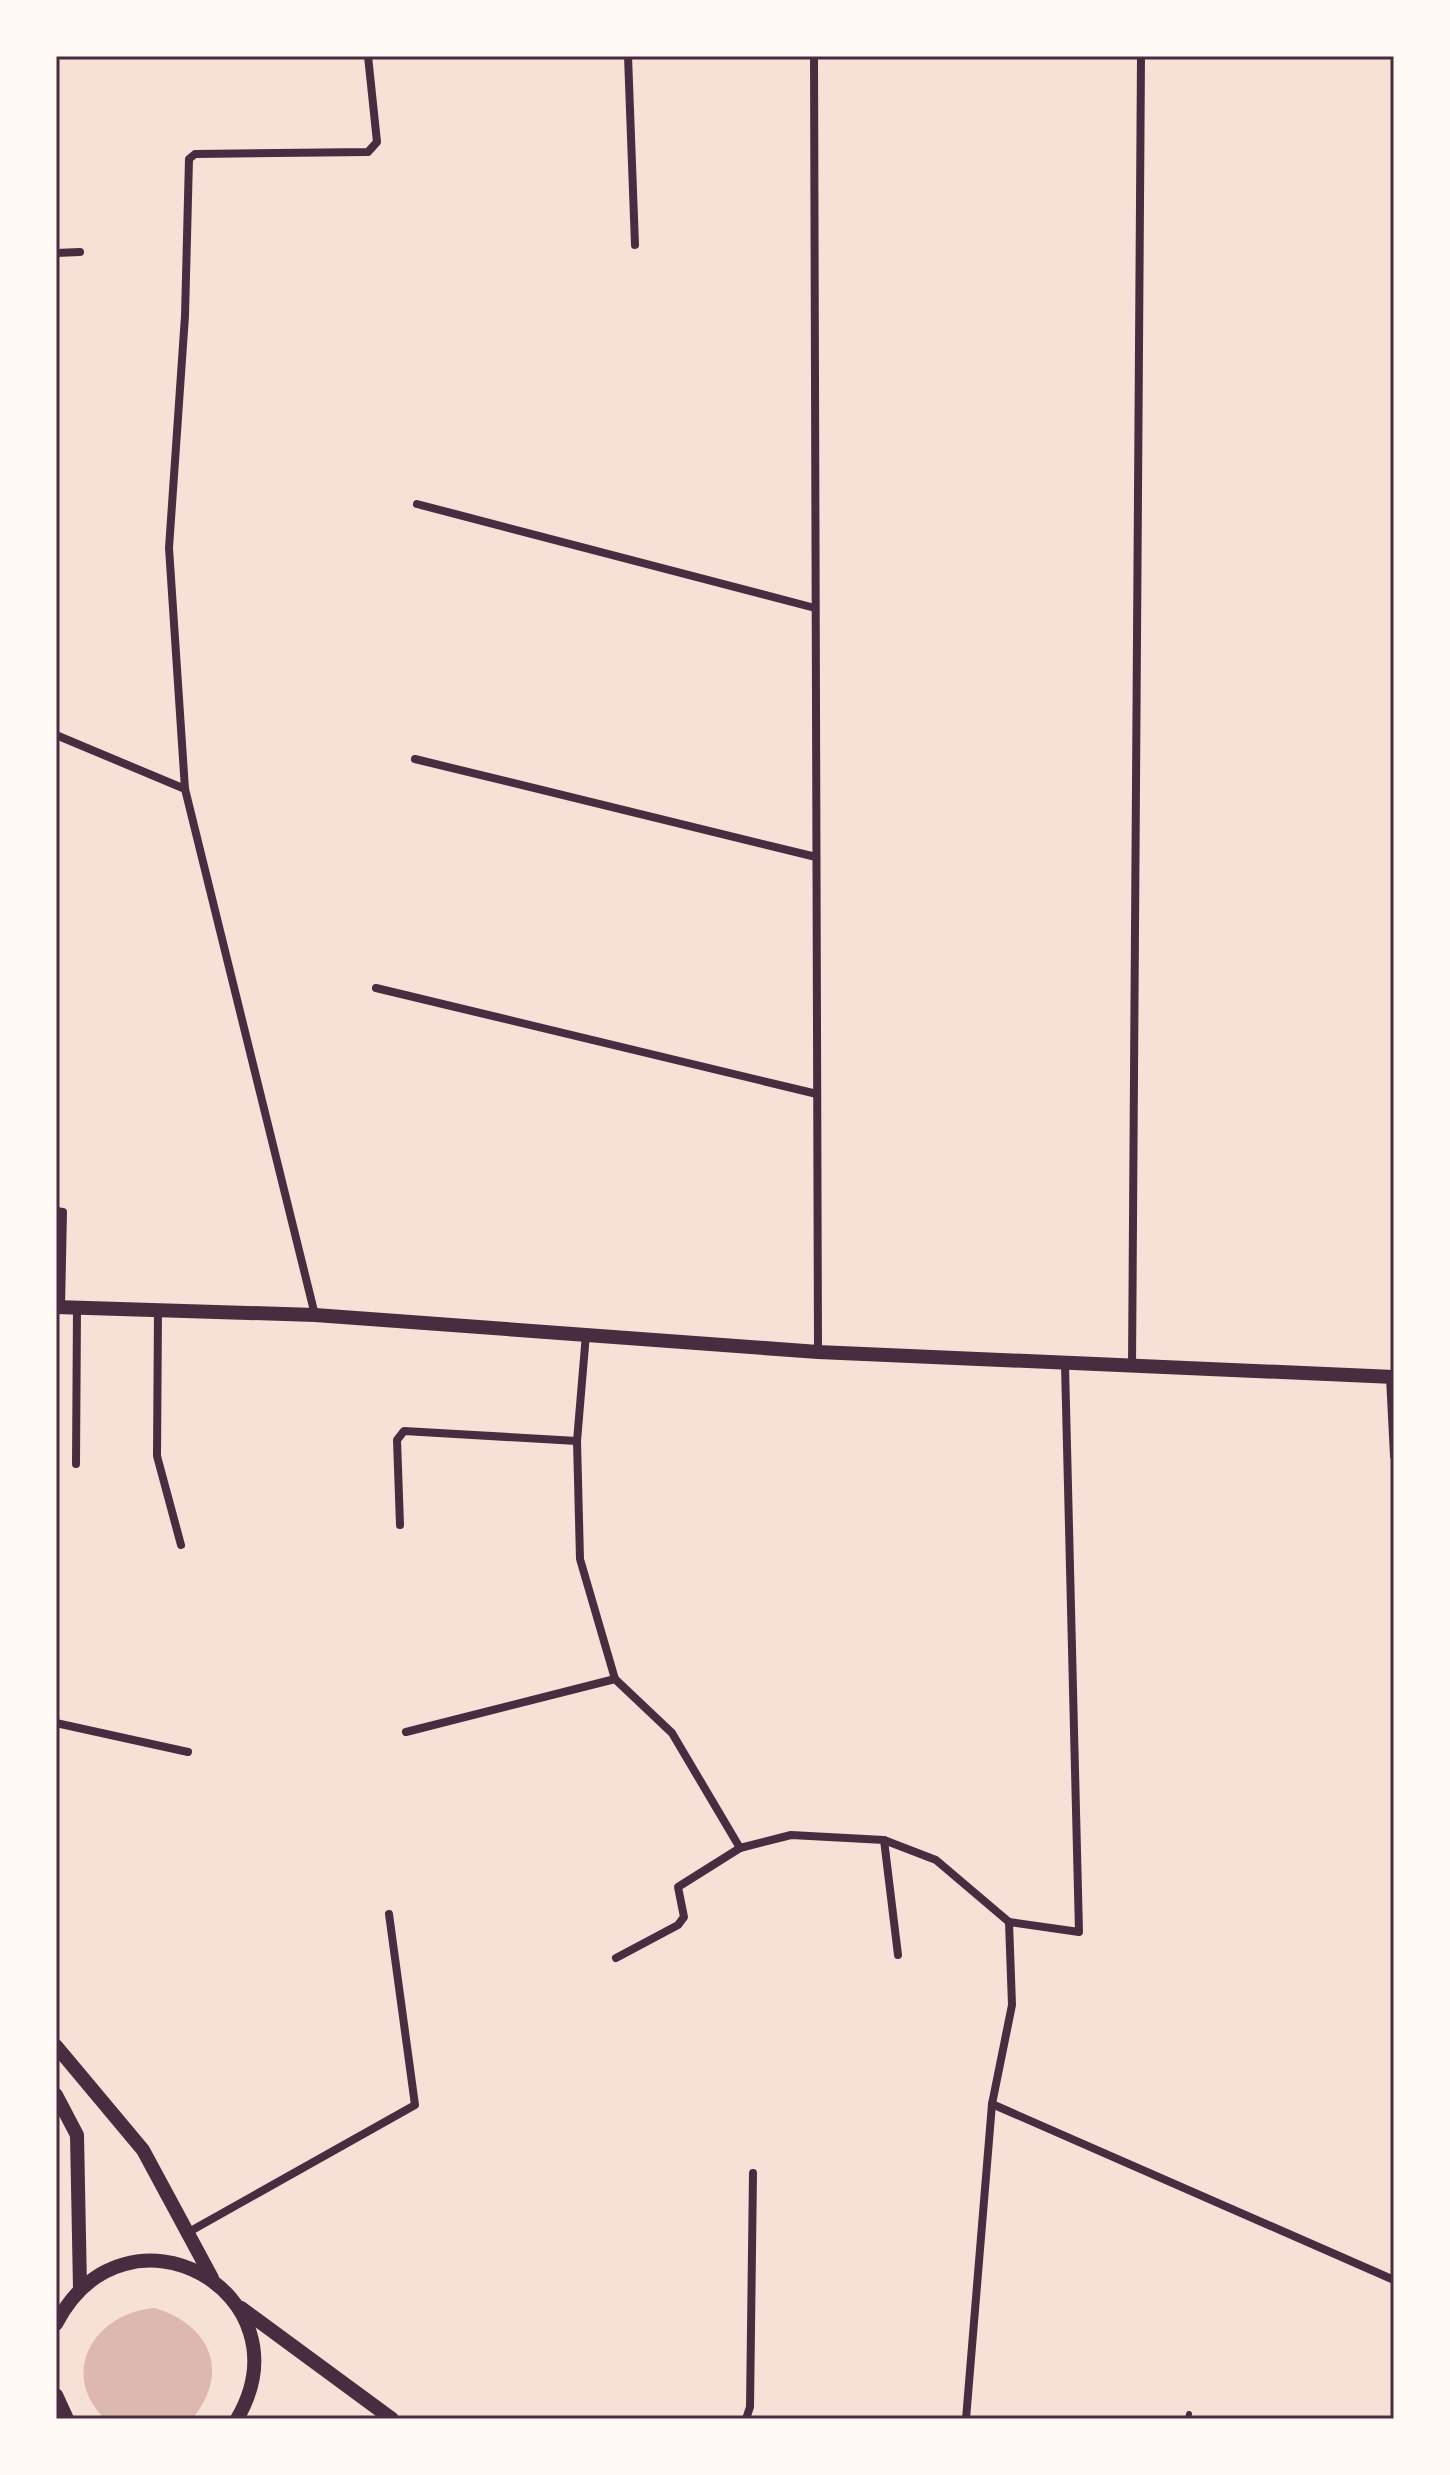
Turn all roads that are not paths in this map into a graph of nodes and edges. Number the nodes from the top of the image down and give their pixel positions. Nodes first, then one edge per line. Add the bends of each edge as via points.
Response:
1 (368, 56) edge
2 (628, 56) edge
3 (814, 56) edge
4 (1141, 56) edge
5 (635, 245) dead end
6 (80, 252) dead end
7 (56, 253) edge
8 (417, 504) dead end
9 (815, 608) junction
10 (56, 735) edge
11 (415, 759) dead end
12 (185, 789) junction
13 (816, 857) junction
14 (376, 988) dead end
15 (817, 1094) junction
16 (56, 1211) edge
17 (58, 1307) edge
18 (77, 1308) junction
19 (158, 1310) junction
20 (315, 1315) junction
21 (586, 1334) junction
22 (818, 1352) junction
23 (1065, 1365) junction
24 (1132, 1368) junction
25 (1392, 1377) edge
26 (577, 1441) junction
27 (1394, 1456) edge
28 (76, 1464) dead end
29 (400, 1525) dead end
30 (181, 1545) dead end
31 (615, 1679) junction
32 (56, 1723) edge
33 (406, 1732) dead end
34 (188, 1752) dead end
35 (884, 1840) junction
36 (740, 1848) junction
37 (389, 1914) dead end
38 (1009, 1922) junction
39 (898, 1955) dead end
40 (616, 1958) dead end
41 (56, 2046) edge
42 (56, 2095) edge
43 (992, 2104) junction
44 (753, 2173) dead end
45 (187, 2233) junction
46 (212, 2278) junction
47 (1394, 2280) edge
48 (80, 2288) junction
49 (237, 2306) junction
50 (56, 2324) edge
51 (56, 2395) edge
52 (67, 2419) edge
53 (237, 2419) edge
54 (392, 2419) edge
55 (746, 2419) edge
56 (966, 2419) edge

1 - 12 street via 377,142 368,152 195,154 189,159 185,316 169,548
2 - 5 street
3 - 9 street
4 - 24 street
6 - 7 street
8 - 9 street
9 - 13 street
10 - 12 street
11 - 13 street
12 - 20 street
13 - 15 street
14 - 15 street
15 - 22 street
16 - 17 street via 63,1212
17 - 18 street
18 - 19 street
18 - 28 street
19 - 20 street
19 - 30 street via 157,1456
20 - 21 street
21 - 22 street
21 - 26 street
22 - 23 street
23 - 24 street
23 - 38 street via 1079,1932
24 - 25 street
25 - 27 street
26 - 29 street via 404,1431 397,1440
26 - 31 street via 580,1559
31 - 33 street
31 - 36 street via 672,1733
32 - 34 street
35 - 36 street via 791,1835
35 - 38 street via 936,1860
35 - 39 street
36 - 40 street via 678,1887 684,1917 678,1925
37 - 45 street via 415,2105
38 - 43 street via 1012,2005
41 - 45 street via 143,2150
42 - 48 street via 77,2135
43 - 47 street
43 - 56 street
44 - 55 street
45 - 46 street
46 - 48 street via 186,2265 130,2261 103,2271
46 - 49 street
48 - 50 street
49 - 53 street via 251,2335 254,2368 248,2400
49 - 54 street
51 - 52 street

